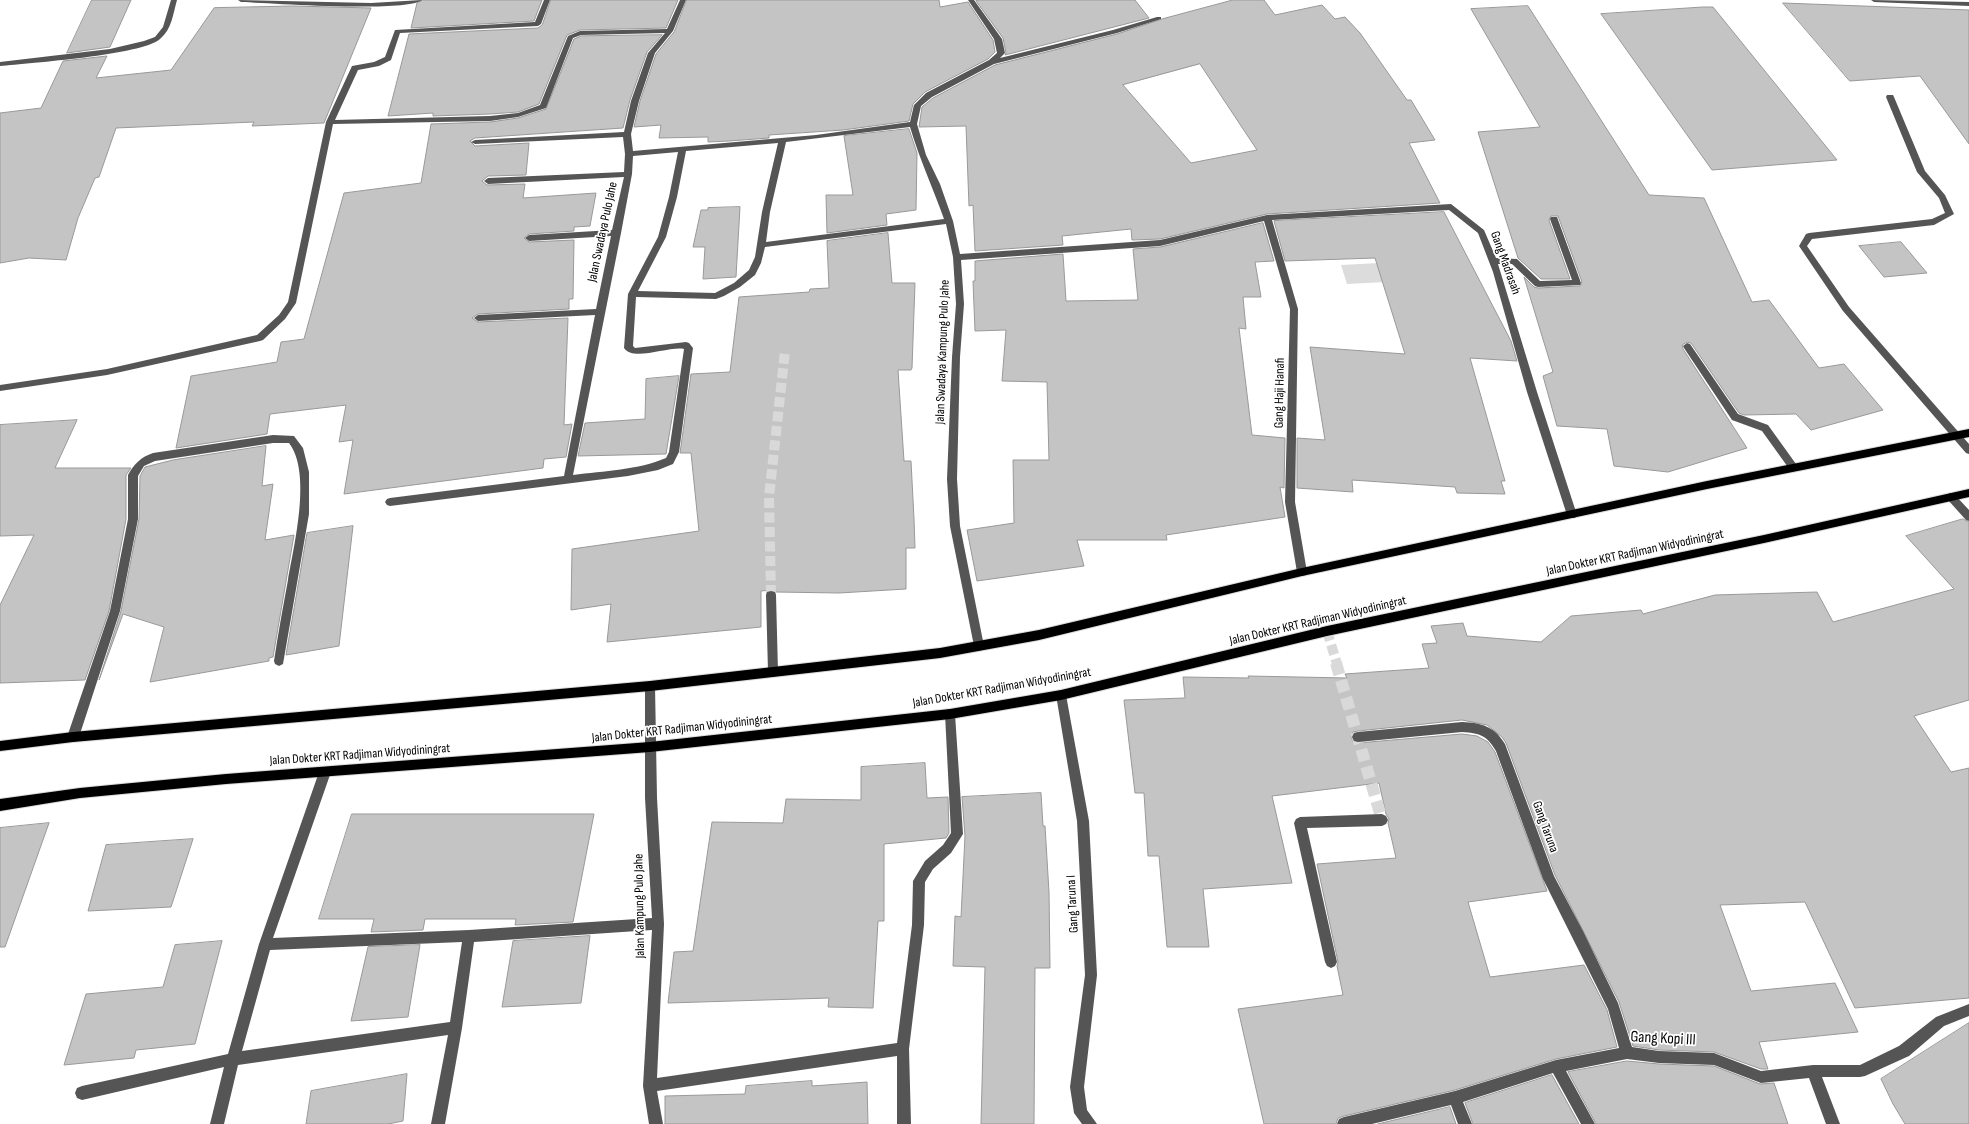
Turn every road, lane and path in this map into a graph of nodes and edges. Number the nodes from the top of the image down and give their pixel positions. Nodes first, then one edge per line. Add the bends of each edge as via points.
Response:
1 (174, 0) edge
2 (241, 0) edge
3 (419, 0) edge
4 (547, 0) edge
5 (683, 0) edge
6 (971, 0) edge
7 (1874, 0) edge
8 (1956, 2) edge
9 (1969, 4) edge
10 (1159, 18) dead end
11 (670, 31) junction
12 (992, 62) junction
13 (0, 64) edge
14 (1890, 97) dead end
15 (330, 122) junction
16 (913, 124) junction
17 (627, 134) junction
18 (783, 139) junction
19 (475, 142) dead end
20 (682, 150) junction
21 (630, 154) junction
22 (628, 174) junction
23 (488, 181) dead end
24 (1267, 218) junction
25 (1554, 219) dead end
26 (949, 221) junction
27 (617, 233) junction
28 (529, 238) dead end
29 (761, 245) junction
30 (957, 257) junction
31 (1492, 261) junction
32 (632, 294) junction
33 (600, 312) junction
34 (478, 318) dead end
35 (1687, 346) dead end
36 (0, 388) edge
37 (1969, 433) edge
38 (1956, 435) junction
39 (1969, 450) edge
40 (1793, 467) junction
41 (568, 478) junction
42 (1969, 493) edge
43 (1951, 497) junction
44 (390, 502) dead end
45 (1572, 515) junction
46 (1969, 517) edge
47 (1302, 572) junction
48 (771, 595) tunnel mouth
49 (979, 646) junction
50 (279, 661) dead end
51 (773, 672) junction
52 (650, 686) junction
53 (1061, 695) junction
54 (950, 714) junction
55 (73, 737) junction
56 (1358, 737) dead end
57 (0, 746) edge
58 (650, 747) junction
59 (325, 772) junction
60 (0, 806) edge
61 (1382, 820) dead end
62 (658, 924) junction
63 (469, 936) junction
64 (265, 944) junction
65 (1331, 962) dead end
66 (1969, 1010) edge
67 (456, 1028) junction
68 (903, 1049) junction
69 (1627, 1053) junction
70 (232, 1059) junction
71 (1556, 1066) junction
72 (1813, 1071) junction
73 (650, 1086) junction
74 (82, 1093) dead end
75 (1455, 1098) junction
76 (217, 1124) edge
77 (438, 1124) edge
78 (656, 1124) edge
79 (904, 1124) edge
80 (1090, 1124) edge
81 (1344, 1124) edge
82 (1465, 1124) edge
83 (1588, 1124) edge
84 (1833, 1124) edge

1 - 13 street via 166,28 157,38 146,43 116,50
2 - 3 street via 371,5
4 - 15 street via 538,24 397,31 388,58 376,64 355,68
5 - 11 street, Jalan Swadaya Pulo Jahe
6 - 12 street via 998,39 1001,53
7 - 8 street
8 - 9 street
10 - 12 street via 1116,32
11 - 15 street via 580,33 570,37 543,106 534,111 515,116 467,119
11 - 17 street, Jalan Swadaya Pulo Jahe via 652,54 635,101
12 - 16 street via 929,95 918,106
14 - 38 street via 1921,172 1942,197 1950,214 1934,222 1809,236 1803,246 1846,309
15 - 36 street via 292,303 282,317 260,338 107,372
16 - 18 street via 853,133
16 - 26 street, Jalan Swadaya Kampung Pulo Jahe via 922,155
17 - 19 street
17 - 21 street, Jalan Swadaya Pulo Jahe
18 - 20 street
18 - 29 street
20 - 21 street
20 - 32 street via 662,237
21 - 22 street, Jalan Swadaya Pulo Jahe
22 - 23 street
22 - 27 street, Jalan Swadaya Pulo Jahe
24 - 30 street, Gang Madrasah via 1160,243
24 - 31 street, Gang Madrasah via 1451,207 1481,232
24 - 47 street, Gang Haji Hanafi via 1294,309 1290,502
25 - 31 street via 1577,283 1538,284 1514,261
26 - 29 street
26 - 30 street, Jalan Swadaya Kampung Pulo Jahe
27 - 28 street
27 - 33 street, Jalan Swadaya Pulo Jahe
29 - 32 street via 754,268 726,293 702,297 684,294
30 - 49 street, Jalan Swadaya Kampung Pulo Jahe via 960,304 952,479 955,526
31 - 45 street, Gang Madrasah
32 - 41 street via 628,348 634,351 686,345 689,348 674,452 670,461 658,466
33 - 34 street
33 - 41 street, Jalan Swadaya Pulo Jahe
35 - 40 street via 1734,417 1765,428
37 - 38 main road
38 - 39 street
38 - 40 main road
40 - 45 main road
41 - 44 street
42 - 43 main road, Jalan Dokter KRT Radjiman Widyodiningrat
43 - 46 street
43 - 53 main road, Jalan Dokter KRT Radjiman Widyodiningrat via 1764,540 1327,631
45 - 47 main road
47 - 49 main road via 1039,635
48 - 51 street
49 - 51 main road via 940,653
50 - 55 street via 304,514 304,472 298,448 291,439 273,439 153,457 141,463 133,475 134,519 118,597
51 - 52 main road
52 - 55 main road
52 - 58 street, Jalan Kampung Pulo Jahe
53 - 54 main road, Jalan Dokter KRT Radjiman Widyodiningrat
53 - 80 street, Gang Taruna I via 1083,821 1090,988 1077,1087 1081,1113
54 - 58 main road, Jalan Dokter KRT Radjiman Widyodiningrat
54 - 68 street via 957,834 947,849 929,865 919,881 918,925
55 - 57 main road
56 - 69 street, Gang Taruna via 1462,727 1479,728 1496,740 1506,760 1549,879 1614,1007
58 - 59 main road, Jalan Dokter KRT Radjiman Widyodiningrat
58 - 62 street, Jalan Kampung Pulo Jahe
59 - 60 main road, Jalan Dokter KRT Radjiman Widyodiningrat via 80,793
59 - 64 street
61 - 65 street via 1300,823
62 - 63 street
62 - 73 street, Jalan Kampung Pulo Jahe
63 - 64 street
63 - 67 street
64 - 70 street
66 - 72 street, Gang Kopi III via 1940,1021 1904,1051 1860,1071
67 - 70 street
67 - 77 street
68 - 73 street
68 - 79 street
69 - 71 street, Gang Kopi III
69 - 72 street, Gang Kopi III via 1714,1059 1761,1077
70 - 74 street
70 - 76 street
71 - 75 street, Gang Kopi III
71 - 83 street
72 - 84 street
73 - 78 street, Jalan Kampung Pulo Jahe
75 - 81 street, Gang Kopi III
75 - 82 street

